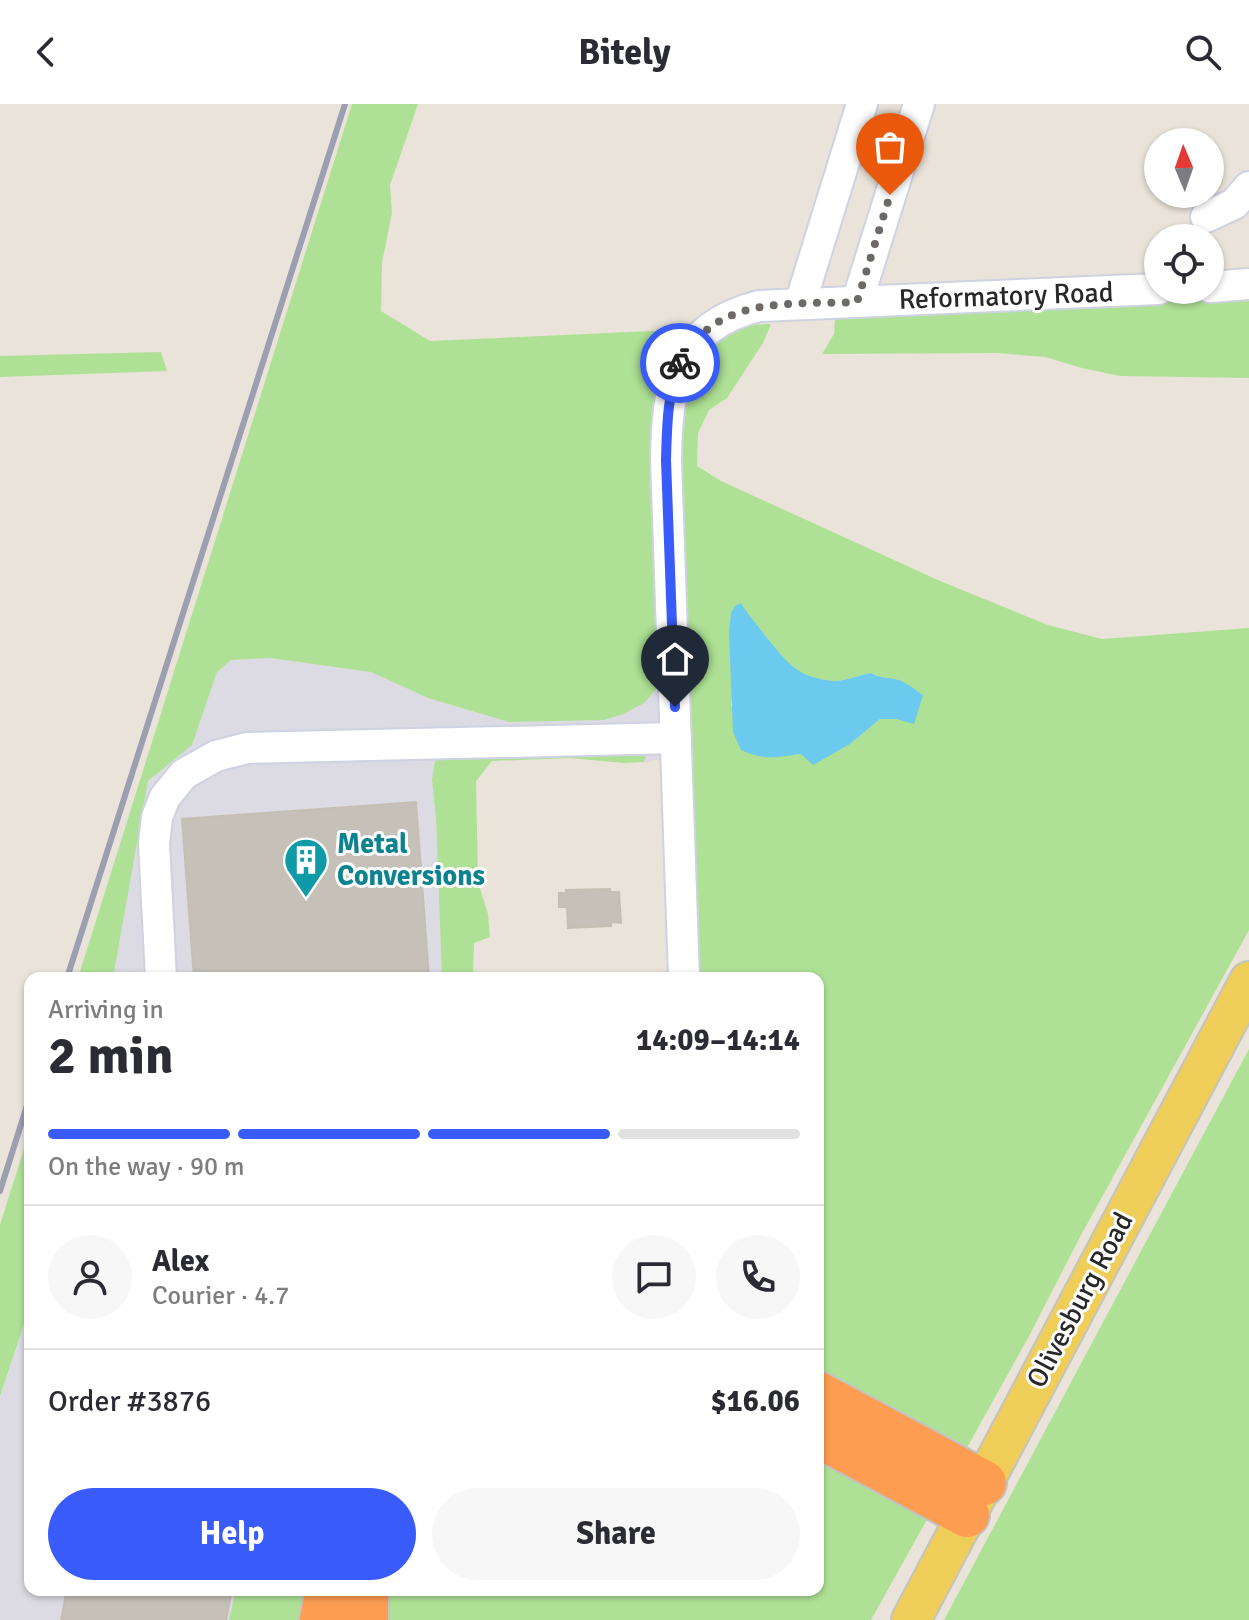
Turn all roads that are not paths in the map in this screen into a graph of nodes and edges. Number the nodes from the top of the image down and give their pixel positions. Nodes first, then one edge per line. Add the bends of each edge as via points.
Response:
1 (862, 104) edge
2 (919, 104) edge
3 (1249, 187) edge
4 (1206, 217) dead end
5 (1249, 284) edge
6 (1224, 286) edge
7 (1144, 290) edge
8 (857, 302) junction
9 (800, 304) junction
10 (676, 738) junction
11 (161, 972) edge
12 (684, 972) edge
13 (1249, 981) edge
14 (824, 1398) edge
15 (824, 1437) edge
16 (975, 1499) junction
17 (327, 1596) edge
18 (366, 1596) edge
19 (322, 1620) edge
20 (366, 1620) edge
21 (911, 1620) edge

1 - 9 street
2 - 8 street
3 - 4 street via 1234,204
5 - 6 street
7 - 8 street, Reformatory Road
8 - 9 street, Reformatory Road
9 - 10 street, Reformatory Road via 759,306 719,320 687,351 672,387 666,460
10 - 11 street via 247,748 216,756 184,774 157,817
10 - 12 street, Reformatory Road
13 - 16 main road, Olivesburg Road
14 - 16 highway
15 - 16 highway
16 - 21 main road, Olivesburg Road
17 - 19 highway
18 - 20 highway

